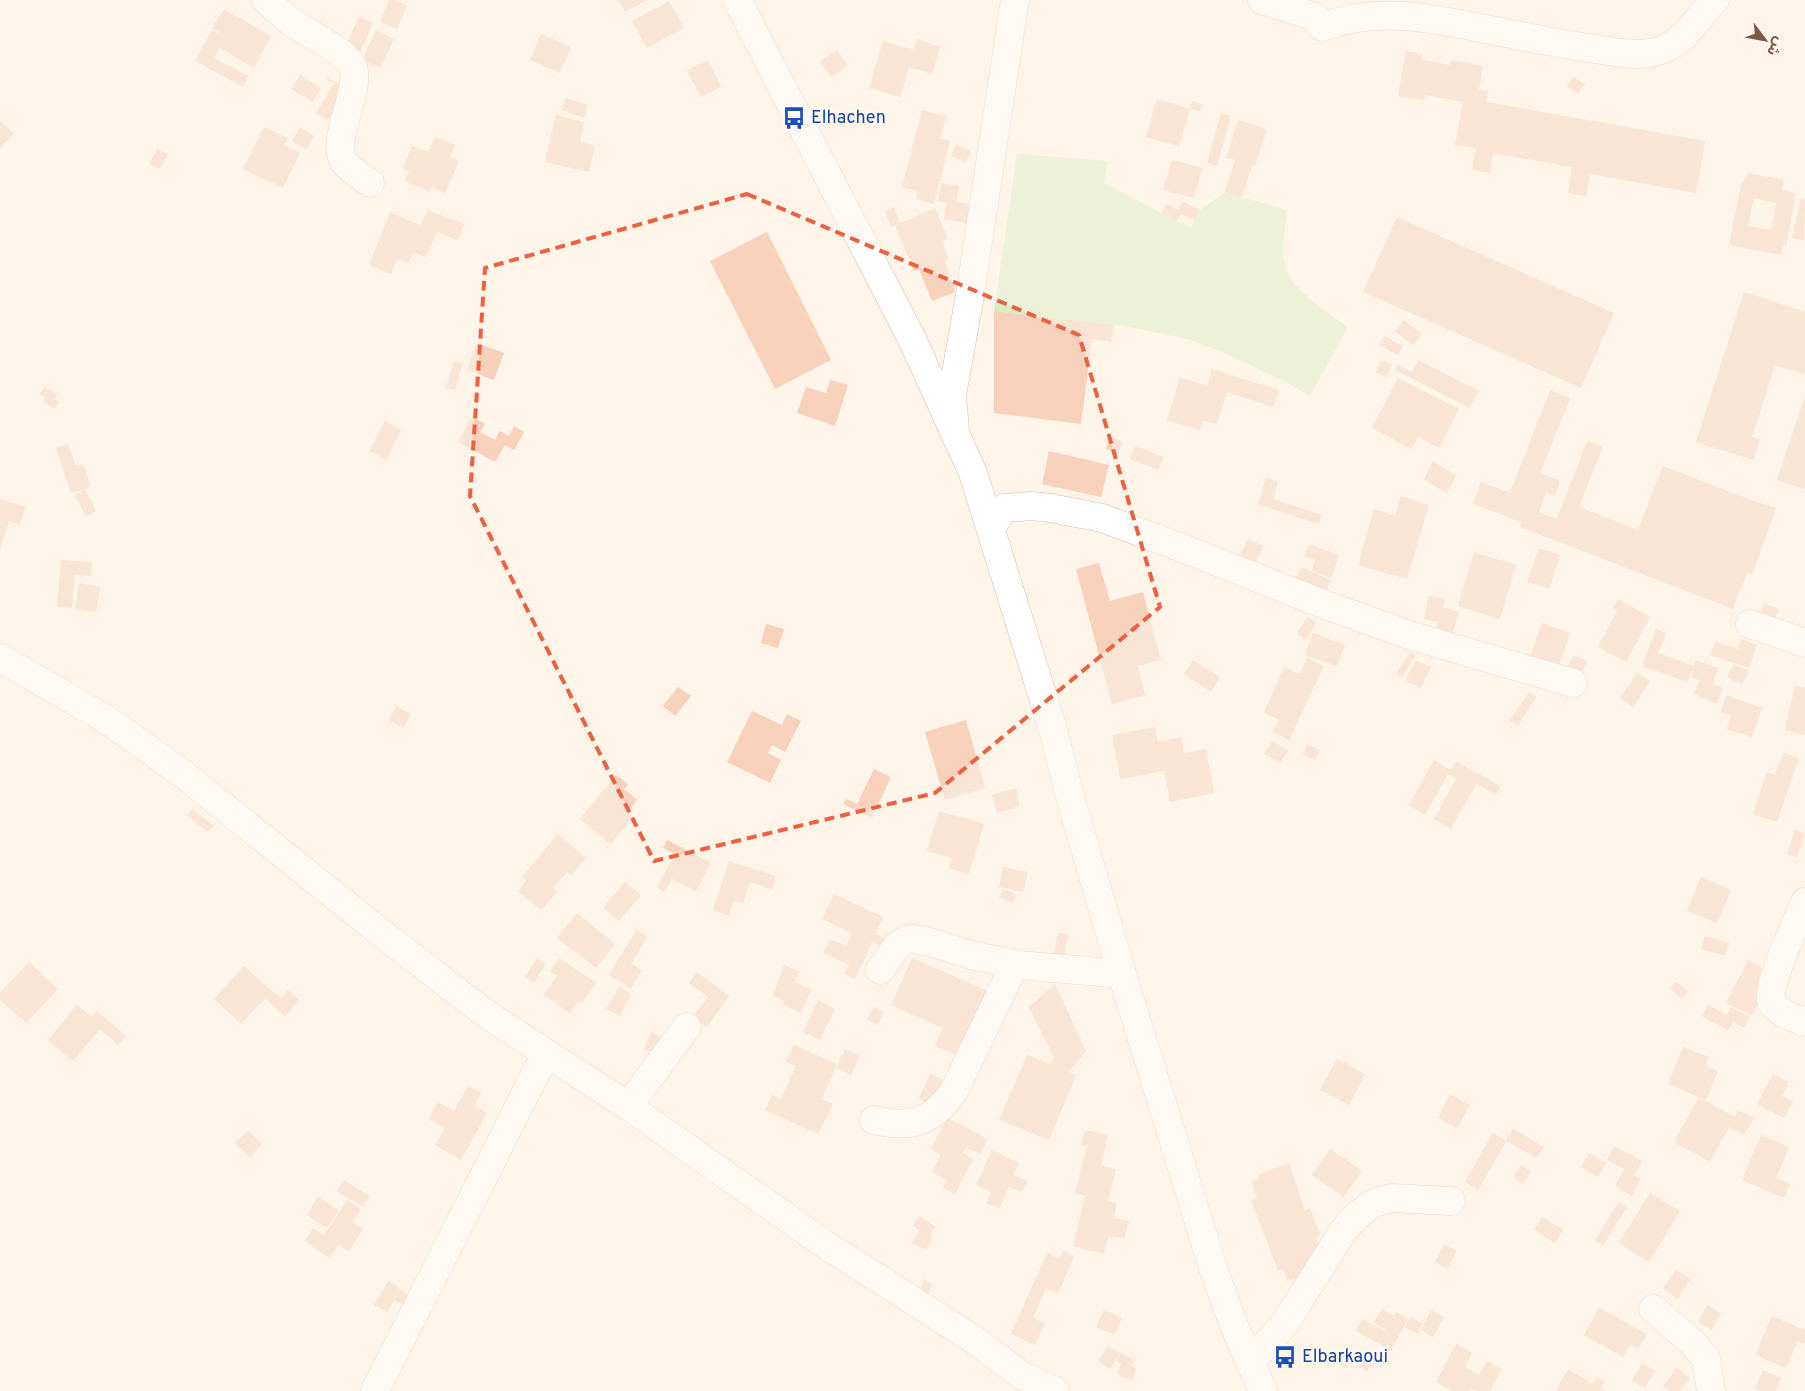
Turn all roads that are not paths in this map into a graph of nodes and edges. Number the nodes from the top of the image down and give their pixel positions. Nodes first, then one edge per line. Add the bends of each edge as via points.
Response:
1 (266, 0) edge
2 (737, 0) edge
3 (1015, 0) edge
4 (1262, 0) edge
5 (1715, 0) edge
6 (1317, 8) edge
7 (370, 183) dead end
8 (956, 434) junction
9 (991, 528) junction
10 (1750, 624) dead end
11 (1805, 643) edge
12 (0, 658) edge
13 (1573, 683) dead end
14 (1805, 902) edge
15 (1015, 964) junction
16 (880, 970) dead end
17 (1122, 974) junction
18 (1805, 1022) edge
19 (687, 1027) dead end
20 (546, 1052) junction
21 (628, 1106) junction
22 (874, 1120) dead end
23 (1451, 1201) dead end
24 (1653, 1309) dead end
25 (1250, 1363) junction
26 (374, 1391) edge
27 (1055, 1391) edge
28 (1263, 1391) edge
29 (1711, 1391) edge

1 - 7 street via 290,21 344,55 353,66 354,83 341,138 341,154 345,163
2 - 8 street via 912,339
3 - 8 street via 952,395
4 - 6 street
5 - 6 street via 1672,46 1643,54 1576,46 1404,15 1347,19 1322,27
8 - 9 street
9 - 13 street via 1004,508 1018,506 1052,508 1102,518 1409,635
9 - 17 street via 1052,726
10 - 11 street
12 - 20 street via 106,719 157,755 389,939 482,1010
14 - 18 street via 1770,997 1777,1008
15 - 16 street via 914,939 898,945
15 - 17 street
15 - 22 street via 954,1091 942,1107 920,1121 907,1124
17 - 25 street via 1214,1271
19 - 21 street
20 - 21 street
20 - 26 street
21 - 27 street via 823,1243 962,1332 1020,1375
23 - 25 street via 1391,1198 1363,1210 1342,1233 1285,1323
24 - 29 street via 1692,1342 1706,1359
25 - 28 street

